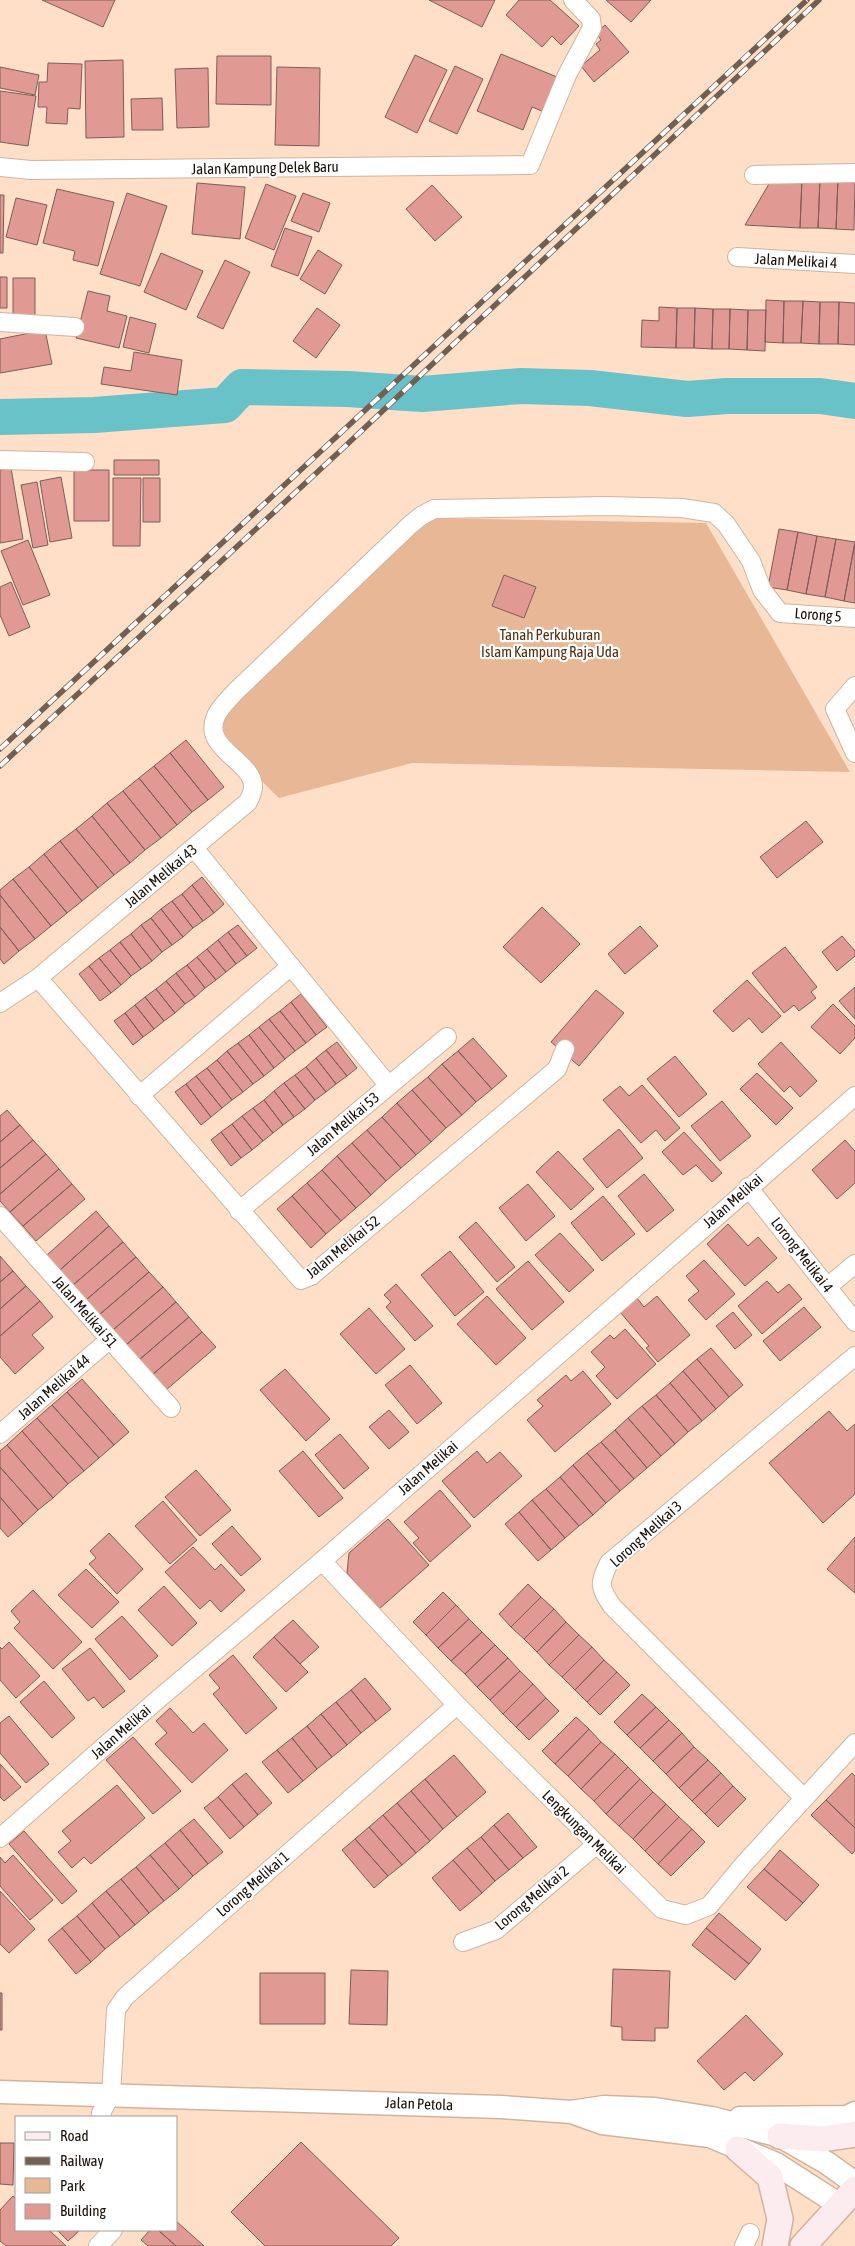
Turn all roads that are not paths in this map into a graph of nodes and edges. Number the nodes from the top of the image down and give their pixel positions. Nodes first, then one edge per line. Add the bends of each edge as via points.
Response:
1 (573, 0) edge
2 (0, 168) edge
3 (855, 172) edge
4 (754, 174) dead end
5 (737, 257) dead end
6 (855, 264) edge
7 (0, 322) edge
8 (75, 327) dead end
9 (0, 460) edge
10 (85, 462) dead end
11 (855, 618) edge
12 (855, 686) edge
13 (213, 725) joint
14 (855, 753) edge
15 (194, 848) junction
16 (291, 966) junction
17 (38, 978) junction
18 (0, 1003) edge
19 (447, 1037) dead end
20 (565, 1049) dead end
21 (389, 1086) junction
22 (139, 1096) junction
23 (855, 1096) edge
24 (748, 1187) junction
25 (239, 1211) junction
26 (0, 1216) edge
27 (855, 1264) edge
28 (827, 1287) junction
29 (855, 1322) edge
30 (109, 1340) junction
31 (855, 1356) edge
32 (171, 1408) dead end
33 (0, 1434) edge
34 (322, 1561) junction
35 (457, 1705) junction
36 (855, 1743) edge
37 (804, 1798) junction
38 (0, 1838) edge
39 (596, 1844) junction
40 (463, 1942) dead end
41 (0, 2092) edge
42 (111, 2095) junction
43 (571, 2112) junction
44 (855, 2113) edge
45 (102, 2116) edge
46 (712, 2118) junction
47 (855, 2134) edge
48 (780, 2136) junction
49 (738, 2149) junction
50 (855, 2183) edge
51 (850, 2203) edge
52 (111, 2231) edge
53 (98, 2246) edge
54 (776, 2246) edge
55 (803, 2246) edge

1 - 2 street, Jalan Kampung Delek Baru via 591,19 592,28 567,75 530,165
3 - 4 street
5 - 6 street, Jalan Melikai 4
7 - 8 street
9 - 10 street
11 - 13 street, Lorong 5 via 780,613 762,590 751,561 726,524 714,513 682,508 606,506 434,509 410,525 235,692 216,714
12 - 14 street via 835,709
13 - 15 street, Jalan Melikai 43 via 215,737 249,775 253,787 248,802
15 - 16 street
15 - 17 street, Jalan Melikai 43
16 - 21 street
16 - 22 street
17 - 18 street, Jalan Melikai 43
17 - 22 street, Jalan Melikai 52
19 - 21 street, Jalan Melikai 53
20 - 25 street, Jalan Melikai 52 via 556,1069 311,1276 300,1280
21 - 25 street, Jalan Melikai 53
22 - 25 street, Jalan Melikai 52
23 - 24 street, Jalan Melikai
24 - 28 street, Lorong Melikai 4
24 - 34 street, Jalan Melikai
26 - 30 street, Jalan Melikai 51
27 - 28 street
28 - 29 street, Lorong Melikai 4
30 - 32 street, Jalan Melikai 51
30 - 33 street, Jalan Melikai 44
31 - 37 street, Lorong Melikai 3 via 609,1563 603,1576 602,1592 612,1606
34 - 35 street, Lengkungan Melikai
34 - 38 street, Jalan Melikai
35 - 39 street, Lengkungan Melikai
35 - 42 street, Lorong Melikai 1 via 125,1997 116,2010
36 - 37 street, Lengkungan Melikai
37 - 39 street, Lengkungan Melikai via 709,1906 686,1915 662,1909
39 - 40 street, Lorong Melikai 2 via 496,1930
41 - 42 street, Jalan Petola
42 - 43 street, Jalan Petola
42 - 45 street, Lorong Melikai 1
43 - 46 street, Jalan Petola via 604,2107 655,2109
43 - 49 street via 602,2123 710,2136
44 - 46 street via 846,2117
46 - 48 street, Jalan Petola
47 - 48 main road via 823,2139
48 - 50 street, Jalan Petola
49 - 51 street via 776,2164
49 - 54 main road via 770,2177 780,2219
51 - 55 main road
52 - 53 street

